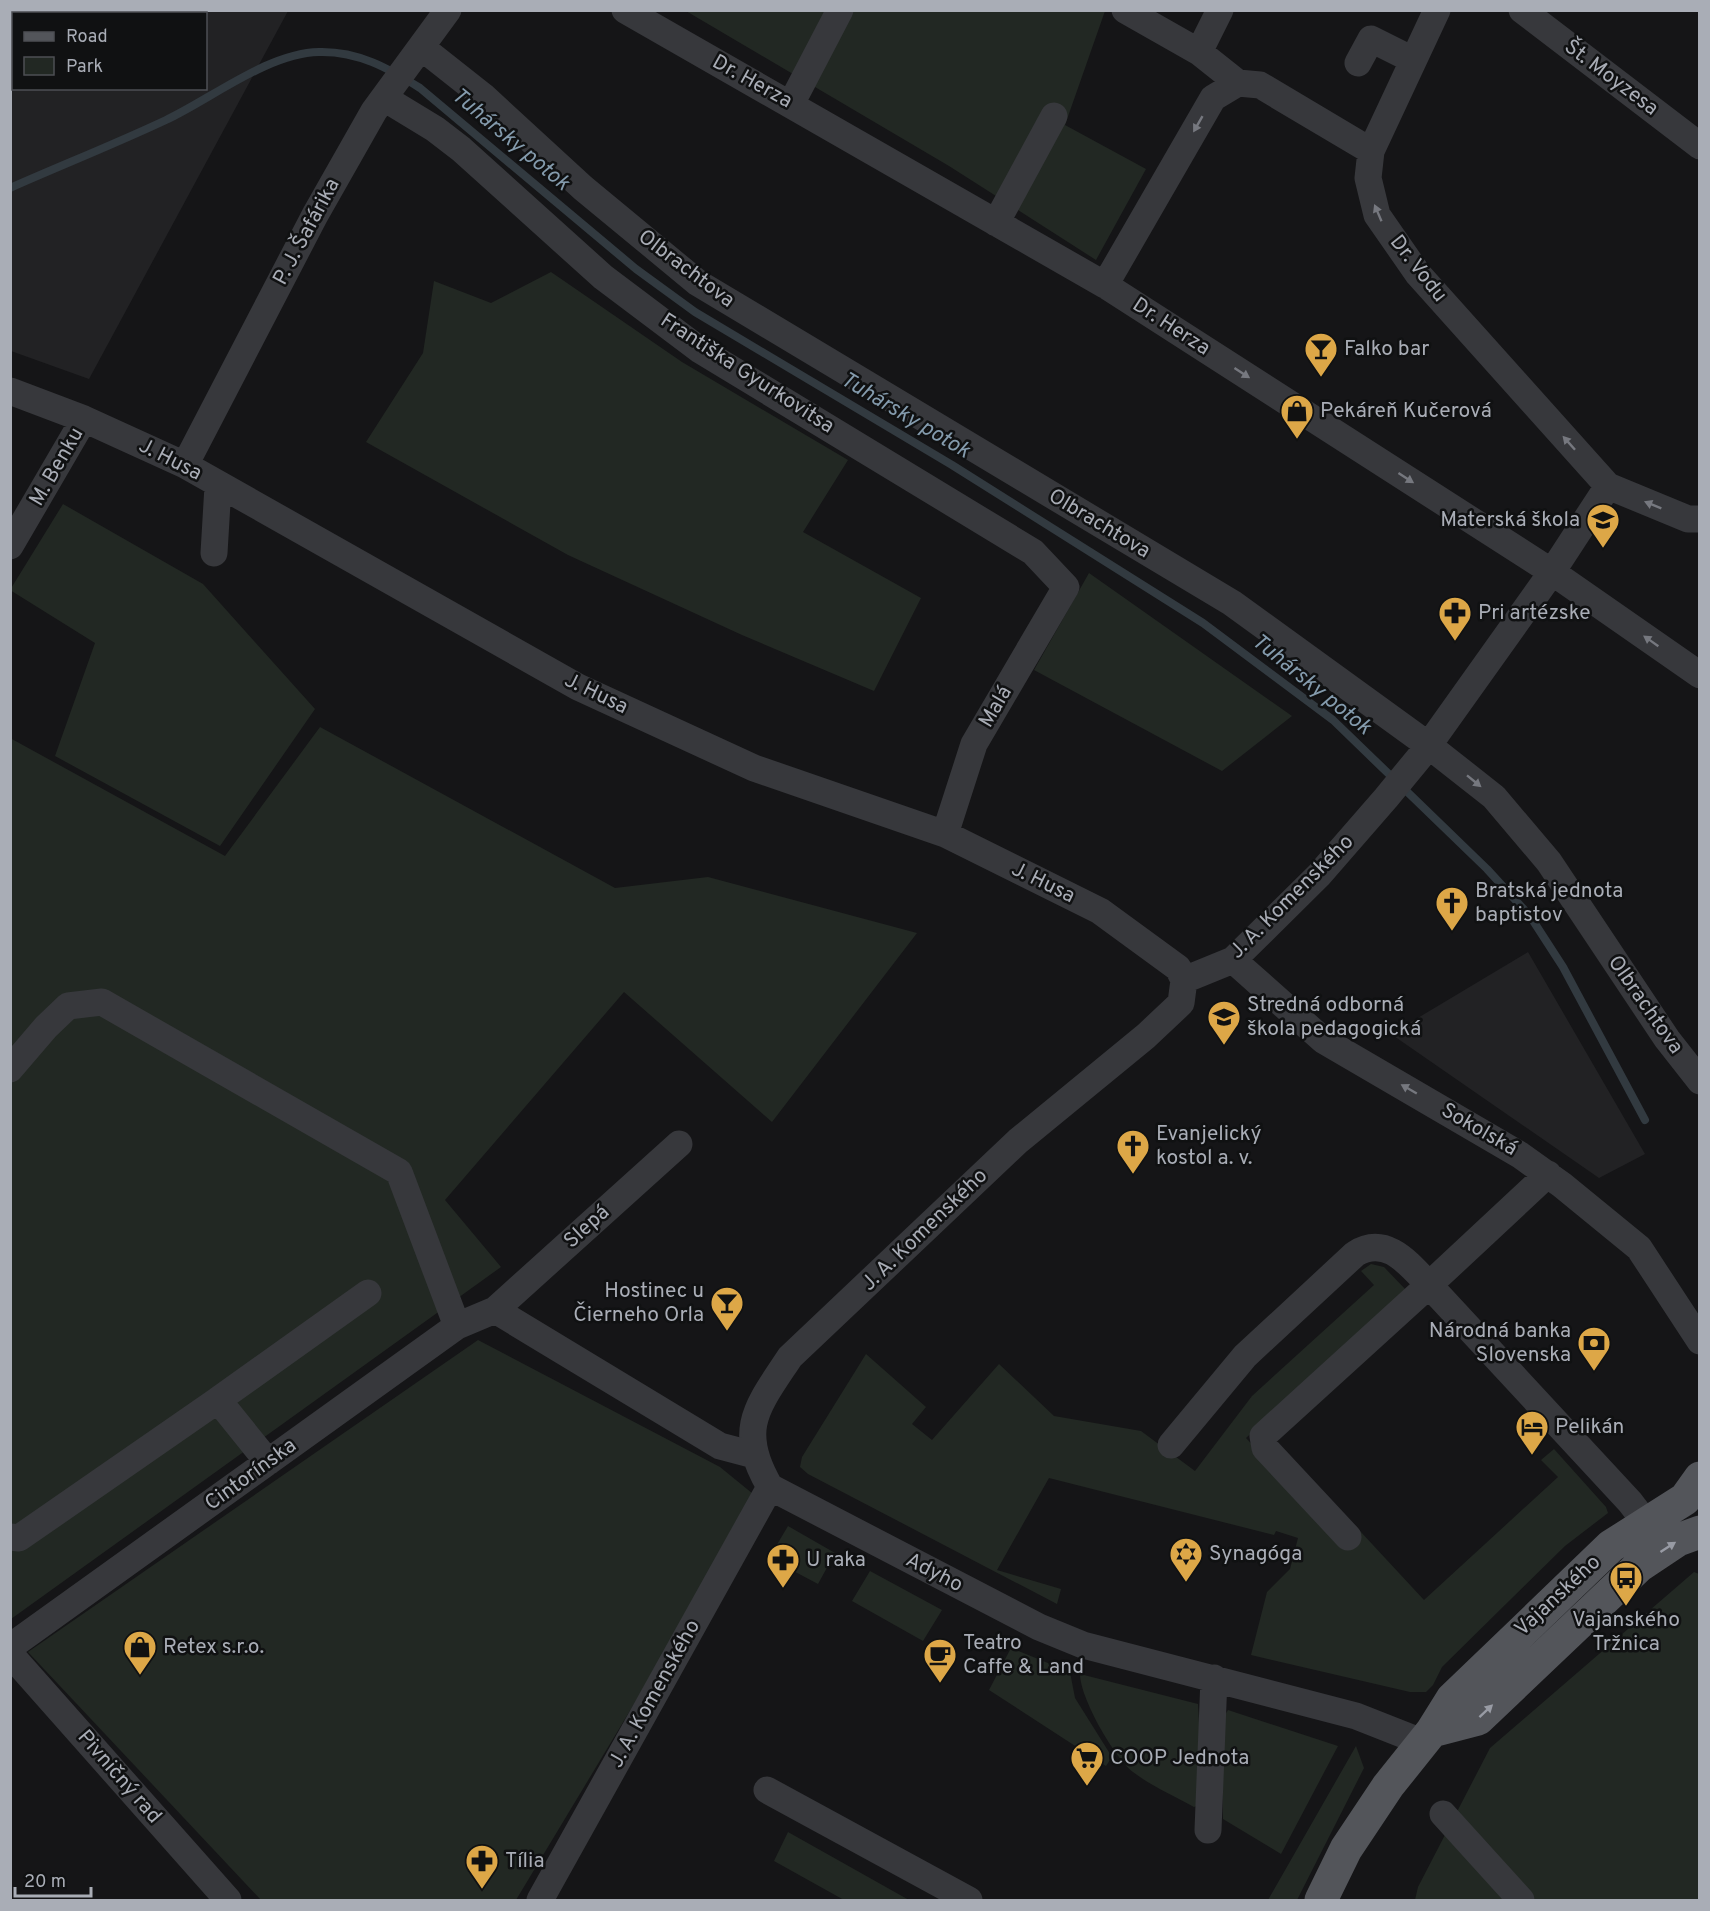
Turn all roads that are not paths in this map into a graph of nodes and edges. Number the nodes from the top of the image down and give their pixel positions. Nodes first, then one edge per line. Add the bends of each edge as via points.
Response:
1 (448, 10) edge
2 (625, 10) edge
3 (840, 10) edge
4 (1125, 10) edge
5 (1220, 10) edge
6 (1437, 10) edge
7 (1522, 10) edge
8 (425, 41) junction
9 (1199, 52) junction
10 (1413, 60) junction
11 (1358, 63) dead end
12 (1238, 83) junction
13 (379, 104) junction
14 (791, 104) junction
15 (1054, 116) dead end
16 (1700, 146) edge
17 (1371, 151) junction
18 (996, 223) junction
19 (1105, 285) junction
20 (10, 390) edge
21 (84, 419) junction
22 (185, 465) junction
23 (218, 486) junction
24 (1608, 486) junction
25 (1700, 519) edge
26 (10, 546) edge
27 (214, 553) dead end
28 (1552, 572) junction
29 (1066, 587) joint
30 (1700, 675) edge
31 (1425, 749) junction
32 (945, 834) junction
33 (1233, 960) junction
34 (1184, 980) junction
35 (10, 1069) edge
36 (1700, 1081) edge
37 (679, 1144) dead end
38 (1548, 1174) junction
39 (1429, 1285) junction
40 (368, 1293) dead end
41 (495, 1310) junction
42 (457, 1326) junction
43 (1698, 1344) edge
44 (218, 1400) junction
45 (1171, 1444) dead end
46 (754, 1455) junction
47 (268, 1462) junction
48 (1700, 1478) edge
49 (770, 1487) junction
50 (1646, 1523) junction
51 (1700, 1532) edge
52 (10, 1537) edge
53 (1348, 1537) dead end
54 (10, 1647) edge
55 (10, 1654) edge
56 (1214, 1678) junction
57 (1427, 1737) junction
58 (767, 1790) dead end
59 (1443, 1814) dead end
60 (1208, 1830) dead end
61 (228, 1900) edge
62 (540, 1900) edge
63 (969, 1900) edge
64 (1321, 1900) edge
65 (1521, 1900) edge

1 - 8 street, P. J. Šafárika
2 - 14 street, Dr. Herza
3 - 14 street
4 - 9 street
5 - 9 street
6 - 10 street, Dr. Vodu
7 - 16 street, Št. Moyzesa
8 - 13 street, P. J. Šafárika
8 - 31 street, Olbrachtova via 583,188 699,283 1232,603
9 - 12 street
10 - 11 street via 1371,39
10 - 17 street, Dr. Vodu
12 - 17 street via 1260,85
12 -> 19 street via 1213,98
13 - 22 street, P. J. Šafárika via 315,215
13 - 29 street, Františka Gyurkovitsa via 435,129 603,277 700,350 1033,552
14 - 18 street, Dr. Herza
15 - 18 street
24 -> 17 street, Dr. Vodu via 1418,274 1383,225 1368,178
18 - 19 street, Dr. Herza
19 -> 28 street, Dr. Herza
20 - 21 street, J. Husa
21 - 22 street, J. Husa
21 - 26 street, M. Benku
22 - 23 street, J. Husa
23 - 27 street
23 - 32 street, J. Husa via 578,687 754,768
25 -> 24 street via 1688,519
24 - 28 street, J. A. Komenského
30 -> 28 street, Dr. Herza
28 - 31 street, J. A. Komenského
29 - 32 street, Malá via 974,744
31 - 33 street, J. A. Komenského via 1318,875
31 -> 36 street, Olbrachtova via 1494,797 1549,862 1667,1039
32 - 34 street, J. Husa via 1101,911 1178,968
33 - 34 street, J. A. Komenského
38 -> 33 street, Sokolská via 1323,1040
34 - 46 street, J. A. Komenského via 1181,1003 1018,1141 790,1357 763,1398 752,1426
35 - 42 street via 68,1006 102,1002 399,1172
37 - 41 street, Slepá
38 - 39 street
38 - 43 street, Sokolská via 1639,1248
39 - 45 street via 1399,1255 1377,1246 1362,1249 1245,1356
39 - 50 street
39 - 53 street via 1263,1436 1265,1448
40 - 44 street
41 - 42 street, Cintorínska
41 - 46 street via 720,1446
42 - 47 street, Cintorínska
44 - 47 street
44 - 52 street via 20,1538
46 - 49 street
47 - 54 street, Cintorínska
48 - 50 main road, Vajanského via 1685,1499
49 - 56 street, Adyho via 1083,1646
49 - 62 street, J. A. Komenského
50 - 57 main road, Vajanského via 1611,1546 1518,1633 1452,1699
57 -> 51 main road, Vajanského via 1478,1719 1639,1566 1678,1540
55 - 61 street, Pivničný rad
56 - 57 street, Adyho
56 - 60 street
57 - 64 main road, Vajanského via 1346,1849
58 - 63 street
59 - 65 street

